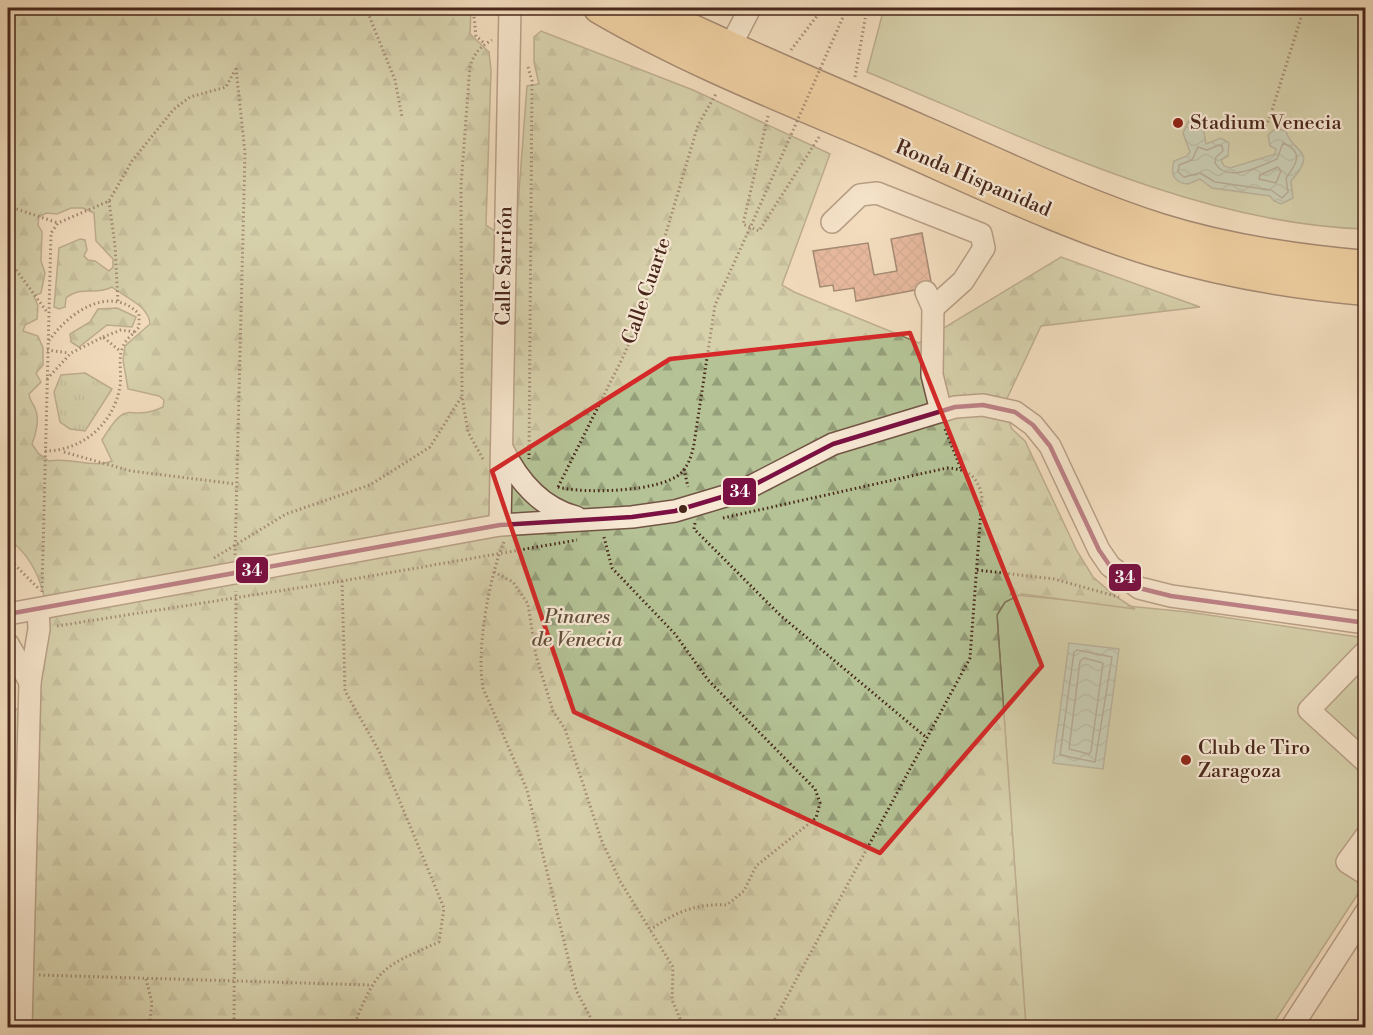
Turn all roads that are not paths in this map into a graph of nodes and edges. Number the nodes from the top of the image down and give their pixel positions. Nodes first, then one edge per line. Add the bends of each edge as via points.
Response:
1 (599, 8) edge
2 (646, 8) edge
3 (750, 8) edge
4 (510, 16) edge
5 (725, 69) junction
6 (832, 222) dead end
7 (1365, 266) edge
8 (1365, 290) edge
9 (939, 411) junction
10 (500, 446) junction
11 (585, 519) junction
12 (506, 524) junction
13 (39, 610) junction
14 (8, 614) edge
15 (1365, 623) edge
16 (8, 644) edge
17 (1365, 654) edge
18 (30, 682) junction
19 (1365, 762) edge
20 (1365, 836) edge
21 (1365, 874) edge
22 (1365, 912) edge
23 (21, 1028) edge
24 (1291, 1028) edge

1 - 5 highway, Ronda Hispanidad
2 - 5 highway, Ronda Hispanidad
3 - 5 street
4 - 10 street, Calle Sarrión
5 - 7 highway, Ronda Hispanidad via 1160,229 1232,248
5 - 8 highway, Ronda Hispanidad via 1098,232 1220,269 1301,284
6 - 9 street via 860,195 877,193 981,234 984,248 963,281 930,300 932,375
9 - 11 street via 833,444 742,491 692,507 657,514
9 - 15 street via 972,405 995,406 1015,412 1033,425 1050,446 1104,558 1130,582 1153,593
10 - 11 street via 523,481 548,504
10 - 12 street, Calle Sarrión via 500,489
11 - 12 street
12 - 13 street
13 - 14 street
13 - 18 street
16 - 18 street
17 - 19 street via 1309,710
18 - 23 street
20 - 21 street via 1347,862
22 - 24 street

